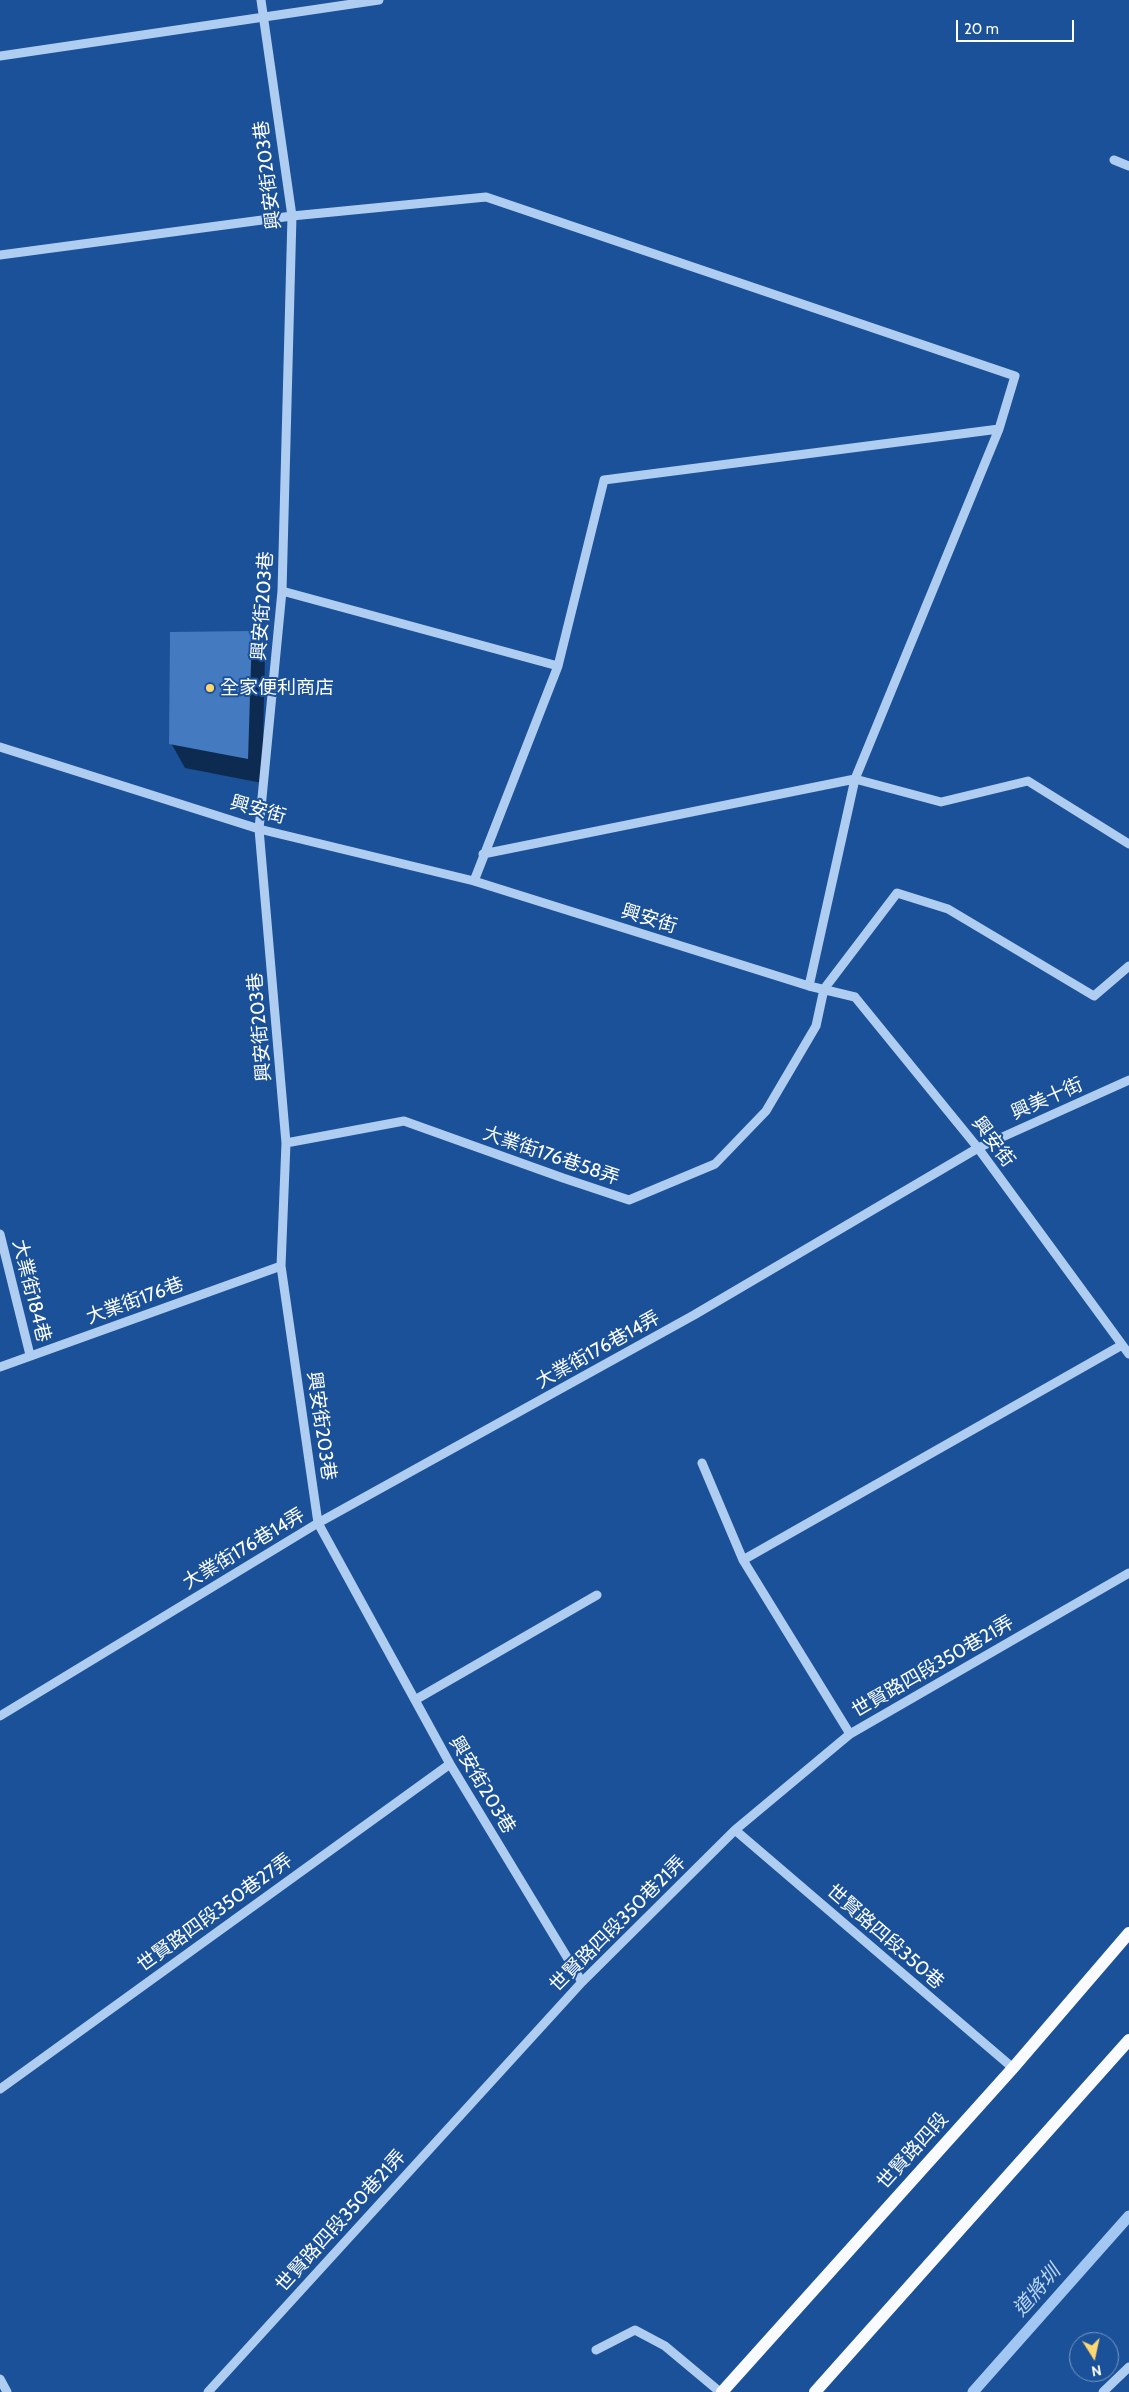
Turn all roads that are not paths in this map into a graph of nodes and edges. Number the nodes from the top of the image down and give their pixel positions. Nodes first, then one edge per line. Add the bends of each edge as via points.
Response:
1 (262, 0) edge
2 (379, 0) edge
3 (264, 18) junction
4 (0, 56) edge
5 (1114, 160) dead end
6 (1129, 166) edge
7 (292, 216) junction
8 (0, 255) edge
9 (999, 428) junction
10 (282, 590) junction
11 (558, 666) junction
12 (0, 747) edge
13 (855, 779) junction
14 (258, 829) junction
15 (1129, 844) edge
16 (483, 854) junction
17 (474, 881) junction
18 (1129, 966) edge
19 (809, 986) junction
20 (824, 989) junction
21 (1129, 1080) edge
22 (286, 1143) junction
23 (978, 1148) junction
24 (0, 1234) edge
25 (281, 1266) junction
26 (694, 1315) joint
27 (1122, 1345) junction
28 (1129, 1354) edge
29 (30, 1355) junction
30 (0, 1368) edge
31 (702, 1463) dead end
32 (318, 1523) junction
33 (743, 1560) junction
34 (1129, 1573) edge
35 (597, 1595) dead end
36 (415, 1700) junction
37 (0, 1716) edge
38 (850, 1734) junction
39 (450, 1764) junction
40 (735, 1830) junction
41 (1129, 1933) edge
42 (582, 1982) junction
43 (1129, 2040) edge
44 (1013, 2068) junction
45 (0, 2089) edge
46 (596, 2350) dead end
47 (1129, 2367) edge
48 (0, 2379) edge
49 (7, 2392) edge
50 (208, 2392) edge
51 (721, 2392) edge
52 (815, 2392) edge
53 (1103, 2392) edge

1 - 3 street, 興安街203巷
2 - 3 street
3 - 4 street
3 - 7 street, 興安街203巷
5 - 6 street
7 - 8 street
7 - 9 street via 486,197 1015,376
7 - 10 street, 興安街203巷
9 - 11 street via 604,480
9 - 13 street
10 - 11 street
10 - 14 street, 興安街203巷
11 - 16 street
12 - 14 street, 興安街
13 - 15 street via 941,802 1028,780
13 - 16 street
13 - 19 street
14 - 17 street, 興安街
14 - 22 street, 興安街203巷
16 - 17 street
17 - 19 street, 興安街
18 - 20 street via 1094,996 948,909 897,893
19 - 20 street, 興安街
20 - 22 street, 大業街176巷58弄 via 816,1026 766,1111 715,1164 629,1200 404,1121
20 - 23 street, 興安街 via 855,997
21 - 23 street, 興美十街
22 - 25 street, 興安街203巷
23 - 26 street, 興美十街
23 - 27 street, 興安街
24 - 29 street, 大業街184巷
25 - 29 street, 大業街176巷
25 - 32 street, 興安街203巷
26 - 32 street, 大業街176巷14弄
27 - 28 street, 興安街
27 - 33 street
29 - 30 street, 大業街176巷
31 - 33 street
32 - 36 street, 興安街203巷
32 - 37 street, 大業街176巷14弄
33 - 38 street
34 - 38 street, 世賢路四段350巷21弄
35 - 36 street
36 - 39 street, 興安街203巷
38 - 40 street, 世賢路四段350巷21弄
39 - 42 street, 興安街203巷
39 - 45 street, 世賢路四段350巷27弄
40 - 42 street, 世賢路四段350巷21弄
40 - 44 street, 世賢路四段350巷
41 - 44 main road, 世賢路四段
42 - 50 street, 世賢路四段350巷21弄
43 - 52 main road
44 - 51 main road, 世賢路四段
46 - 51 street via 634,2330 665,2346
47 - 53 street
48 - 49 street

